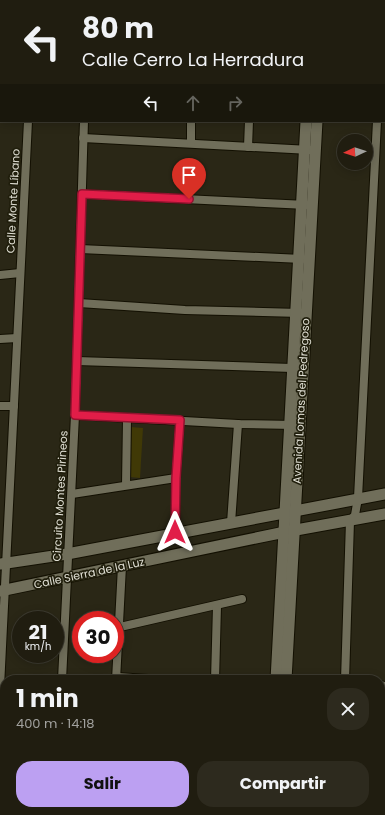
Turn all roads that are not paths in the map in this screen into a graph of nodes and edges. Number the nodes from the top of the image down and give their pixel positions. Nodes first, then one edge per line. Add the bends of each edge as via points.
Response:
1 (28, 122) edge
2 (84, 122) edge
3 (191, 122) edge
4 (249, 122) edge
5 (306, 122) edge
6 (317, 122) edge
7 (377, 122) edge
8 (83, 138) junction
9 (190, 143) junction
10 (248, 147) junction
11 (310, 150) junction
12 (82, 194) junction
13 (307, 205) junction
14 (80, 249) junction
15 (303, 259) junction
16 (20, 273) junction
17 (0, 275) edge
18 (79, 303) junction
19 (300, 313) junction
20 (17, 338) junction
21 (0, 339) edge
22 (77, 361) junction
23 (292, 368) junction
24 (0, 406) edge
25 (14, 406) junction
26 (75, 415) junction
27 (127, 419) junction
28 (180, 420) junction
29 (238, 424) junction
30 (294, 425) junction
31 (176, 478) junction
32 (126, 486) junction
33 (72, 494) junction
34 (385, 494) edge
35 (357, 502) junction
36 (291, 514) junction
37 (385, 514) edge
38 (352, 518) junction
39 (231, 523) junction
40 (290, 531) junction
41 (175, 532) junction
42 (67, 556) junction
43 (4, 565) edge
44 (122, 566) junction
45 (67, 574) junction
46 (3, 588) edge
47 (242, 599) dead end
48 (217, 606) junction
49 (121, 611) edge
50 (124, 626) edge
51 (117, 663) edge
52 (0, 675) edge
53 (62, 675) edge
54 (116, 675) edge
55 (215, 675) edge
56 (276, 675) edge
57 (286, 675) edge
58 (345, 675) edge

1 - 16 street, Calle Monte Líbano
2 - 8 street, Circuito Montes Pirineos
3 - 9 street
4 - 10 street
5 - 11 street, Avenida Lomas del Pedregoso
6 - 11 street, Avenida Lomas del Pedregoso
7 - 35 street
8 - 9 street
8 - 12 street, Circuito Montes Pirineos
9 - 10 street
10 - 11 street
11 - 13 street, Avenida Lomas del Pedregoso
12 - 13 street
12 - 14 street, Circuito Montes Pirineos
13 - 15 street, Avenida Lomas del Pedregoso
14 - 15 street
14 - 18 street, Circuito Montes Pirineos
15 - 19 street, Avenida Lomas del Pedregoso
16 - 17 street
16 - 20 street, Calle Monte Líbano
18 - 19 street via 185,310
18 - 22 street, Circuito Montes Pirineos
19 - 23 street, Avenida Lomas del Pedregoso
19 - 30 street, Avenida Lomas del Pedregoso
20 - 21 street
20 - 25 street, Calle Monte Líbano
22 - 23 street
22 - 26 street, Circuito Montes Pirineos
23 - 30 street, Avenida Lomas del Pedregoso
24 - 25 street
25 - 43 street, Calle Monte Líbano
26 - 27 street
26 - 33 street, Circuito Montes Pirineos
27 - 28 street
27 - 32 street
28 - 29 street
28 - 31 street
29 - 30 street
29 - 39 street
30 - 36 street, Avenida Lomas del Pedregoso
31 - 32 street
31 - 41 street
32 - 33 street
33 - 42 street, Circuito Montes Pirineos
34 - 35 street, Calle Sierra de la Luz
35 - 36 street, Calle Sierra de la Luz
35 - 38 street
36 - 39 street, Calle Sierra de la Luz
36 - 40 street, Avenida Lomas del Pedregoso
37 - 38 street, Calle Sierra de la Luz
38 - 40 street, Calle Sierra de la Luz
38 - 58 street
39 - 41 street, Calle Sierra de la Luz
40 - 44 street, Calle Sierra de la Luz
40 - 56 street, Avenida Lomas del Pedregoso
40 - 57 street, Avenida Lomas del Pedregoso
41 - 42 street, Calle Sierra de la Luz
42 - 43 street, Calle Sierra de la Luz
42 - 45 street, Circuito Montes Pirineos
43 - 46 street, Calle Monte Líbano
44 - 45 street, Calle Sierra de la Luz
44 - 49 street
45 - 46 street, Calle Sierra de la Luz
45 - 53 street, Circuito Montes Pirineos
46 - 52 street
47 - 48 street
48 - 50 street
48 - 55 street
51 - 54 street

